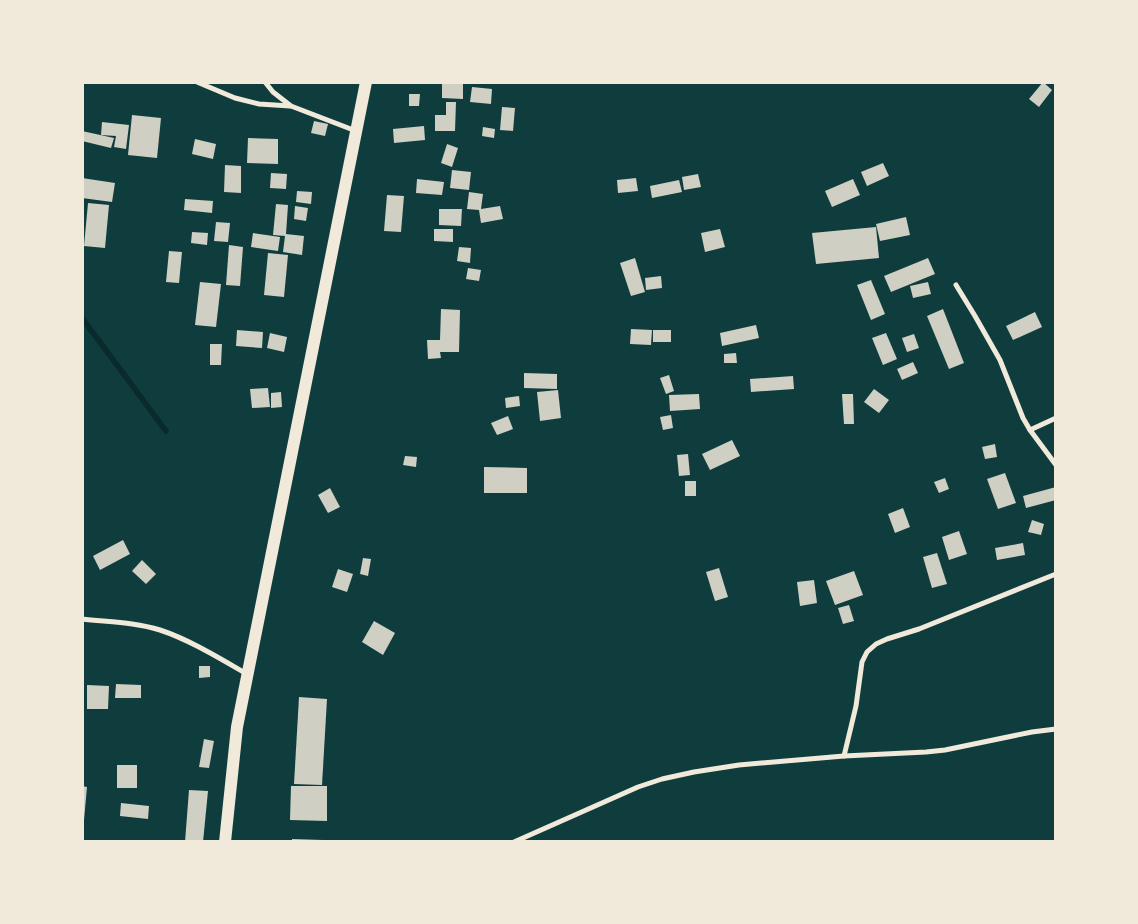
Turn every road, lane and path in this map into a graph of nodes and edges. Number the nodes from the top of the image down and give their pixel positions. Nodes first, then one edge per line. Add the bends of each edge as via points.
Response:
1 (197, 82) edge
2 (265, 82) edge
3 (366, 82) edge
4 (291, 106) junction
5 (356, 131) junction
6 (956, 285) dead end
7 (1056, 418) edge
8 (1030, 430) junction
9 (1056, 464) edge
10 (1056, 574) edge
11 (82, 619) edge
12 (248, 674) junction
13 (1056, 729) edge
14 (844, 756) junction
15 (225, 842) edge
16 (514, 842) edge

1 - 4 street via 235,98 259,104
2 - 4 street
3 - 5 main road
4 - 5 street
5 - 12 main road
6 - 8 street via 1000,360
7 - 8 street
8 - 9 street
10 - 14 street via 876,644 862,662
11 - 12 street via 160,630
12 - 15 main road via 237,727
13 - 14 street via 944,750
14 - 16 street via 730,767 662,779

